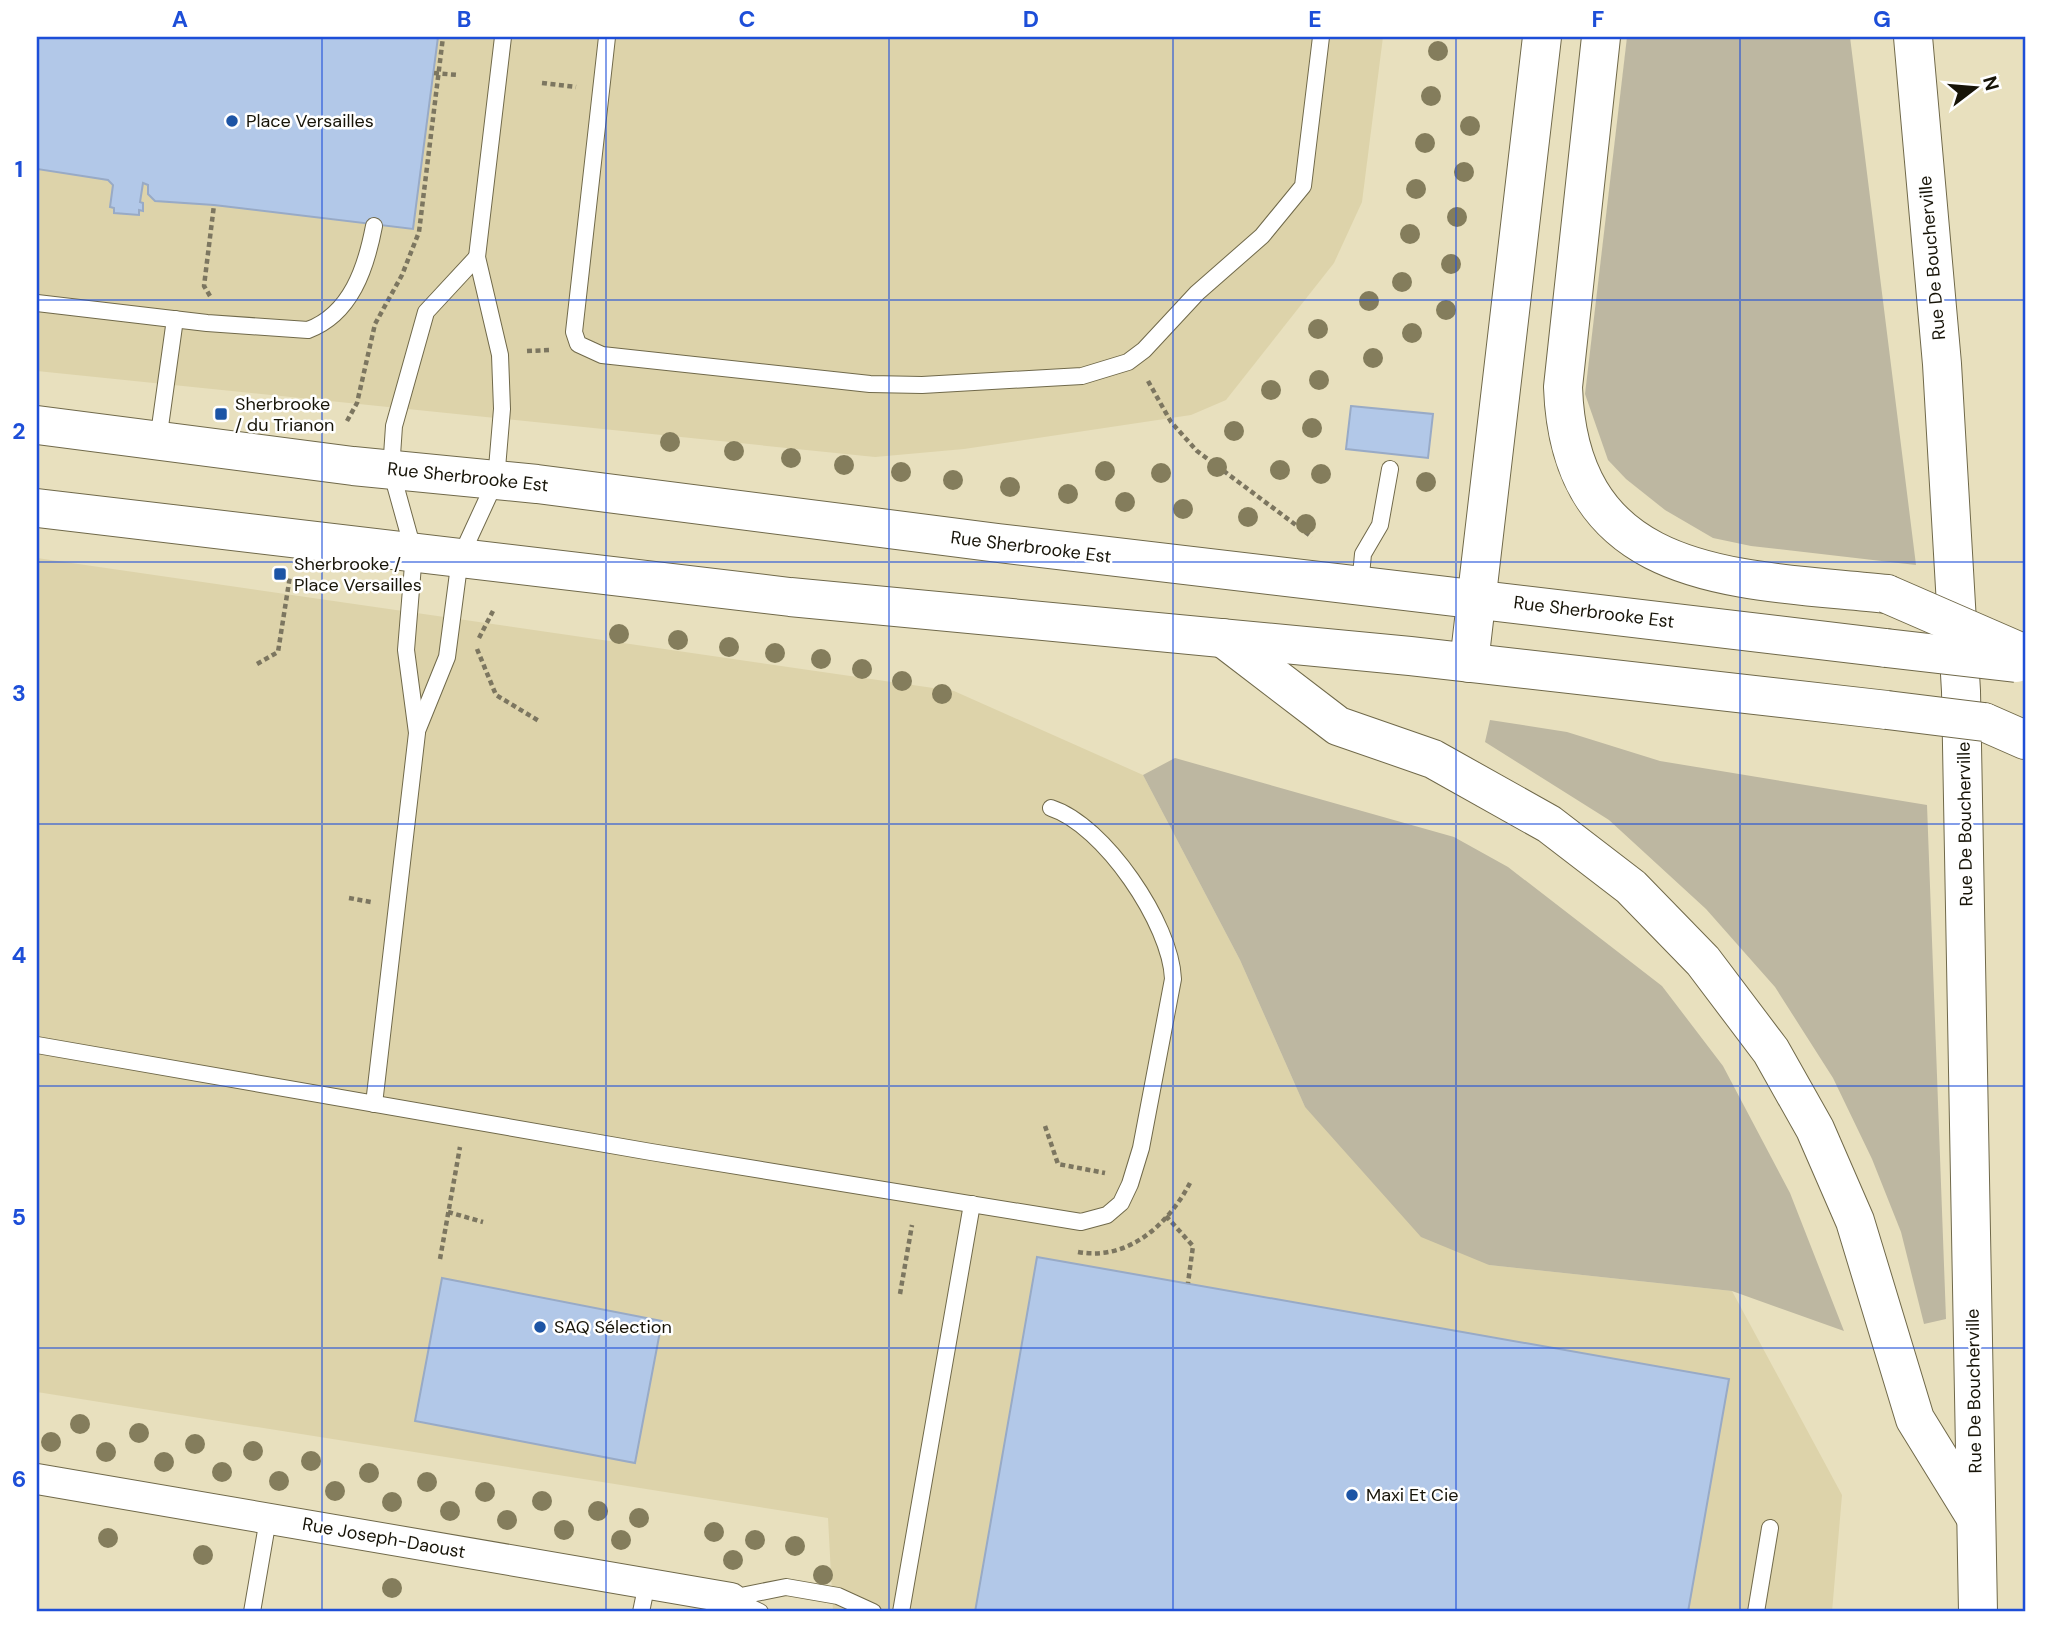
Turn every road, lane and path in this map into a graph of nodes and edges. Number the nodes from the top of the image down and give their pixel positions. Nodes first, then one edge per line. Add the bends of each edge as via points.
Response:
1 (443, 37) edge
2 (503, 37) edge
3 (607, 37) edge
4 (1321, 37) edge
5 (1542, 37) edge
6 (1601, 37) edge
7 (1913, 37) edge
8 (436, 73) junction
9 (458, 75) dead end
10 (214, 205) dead end
11 (374, 226) dead end
12 (477, 257) junction
13 (210, 296) dead end
14 (37, 303) edge
15 (174, 319) junction
16 (1135, 357) junction
17 (347, 421) dead end
18 (37, 425) edge
19 (158, 441) junction
20 (1390, 469) dead end
21 (391, 470) junction
22 (496, 480) junction
23 (37, 508) edge
24 (1312, 537) dead end
25 (414, 553) junction
26 (460, 558) junction
27 (290, 575) dead end
28 (1360, 586) junction
29 (1477, 599) junction
30 (493, 611) dead end
31 (1223, 638) junction
32 (2025, 654) edge
33 (1469, 663) junction
34 (257, 664) dead end
35 (2025, 664) edge
36 (539, 721) dead end
37 (1984, 722) junction
38 (2025, 727) edge
39 (416, 733) junction
40 (2025, 740) edge
41 (1051, 808) dead end
42 (37, 1045) edge
43 (374, 1104) junction
44 (1045, 1125) dead end
45 (460, 1147) dead end
46 (1109, 1174) dead end
47 (972, 1204) junction
48 (448, 1213) junction
49 (1166, 1216) dead end
50 (483, 1222) dead end
51 (912, 1225) dead end
52 (440, 1259) dead end
53 (1188, 1283) dead end
54 (900, 1294) dead end
55 (37, 1479) edge
56 (1976, 1518) junction
57 (268, 1519) junction
58 (1770, 1528) dead end
59 (647, 1583) junction
60 (733, 1605) edge
61 (252, 1612) edge
62 (641, 1612) edge
63 (760, 1612) edge
64 (873, 1612) edge
65 (901, 1612) edge
66 (1756, 1612) edge
67 (1978, 1612) edge

1 - 8 path
2 - 12 lane
3 - 16 lane via 575,332 578,344 588,351 870,384 922,385 1082,376
4 - 16 lane via 1303,186 1262,236 1197,293
5 - 29 main road
6 - 32 main road, bridge via 1563,387 1569,431 1583,475 1603,509 1653,553 1683,565 1738,577 1887,594
7 - 56 main road, Rue De Boucherville via 1942,364 1961,677
8 - 9 path
8 - 17 path via 419,232 375,324 357,403
10 - 13 path via 204,286
11 - 15 lane via 360,276 337,313 324,324 296,331
12 - 21 lane via 426,312 398,408
12 - 22 lane via 500,355 502,409
14 - 15 lane
15 - 19 lane
16 - 24 path via 1179,434
18 - 19 main road, Rue Sherbrooke Est
19 - 21 main road, Rue Sherbrooke Est
20 - 28 lane via 1384,513 1363,554
21 - 22 main road, Rue Sherbrooke Est
21 - 25 lane
22 - 26 lane
22 - 28 main road, Rue Sherbrooke Est
23 - 25 main road
25 - 26 main road
25 - 39 lane via 406,650
26 - 31 main road via 790,597
26 - 39 lane via 447,657
27 - 34 path via 278,652
28 - 29 main road, Rue Sherbrooke Est
29 - 33 main road
29 - 35 main road, Rue Sherbrooke Est, bridge
30 - 36 path via 476,646 496,695
31 - 33 main road
31 - 56 main road via 1338,726 1433,759 1549,824 1631,887 1703,961 1771,1051 1815,1129 1858,1233 1915,1419
33 - 37 main road, bridge
37 - 38 main road
37 - 40 main road
39 - 43 lane
41 - 47 lane via 1068,813 1108,849 1147,908 1172,961 1173,979 1141,1148 1121,1203 1094,1221
42 - 43 lane
43 - 47 lane
44 - 46 path via 1058,1164
45 - 48 path
47 - 65 lane
48 - 50 path
48 - 52 path
49 - 53 path via 1193,1246
51 - 54 path
55 - 57 street, Rue Joseph-Daoust
56 - 67 main road, Rue De Boucherville
57 - 59 street, Rue Joseph-Daoust
57 - 61 lane
58 - 66 lane
59 - 60 street, Rue Joseph-Daoust
59 - 62 lane
60 - 63 lane
60 - 64 lane via 786,1587 838,1595

